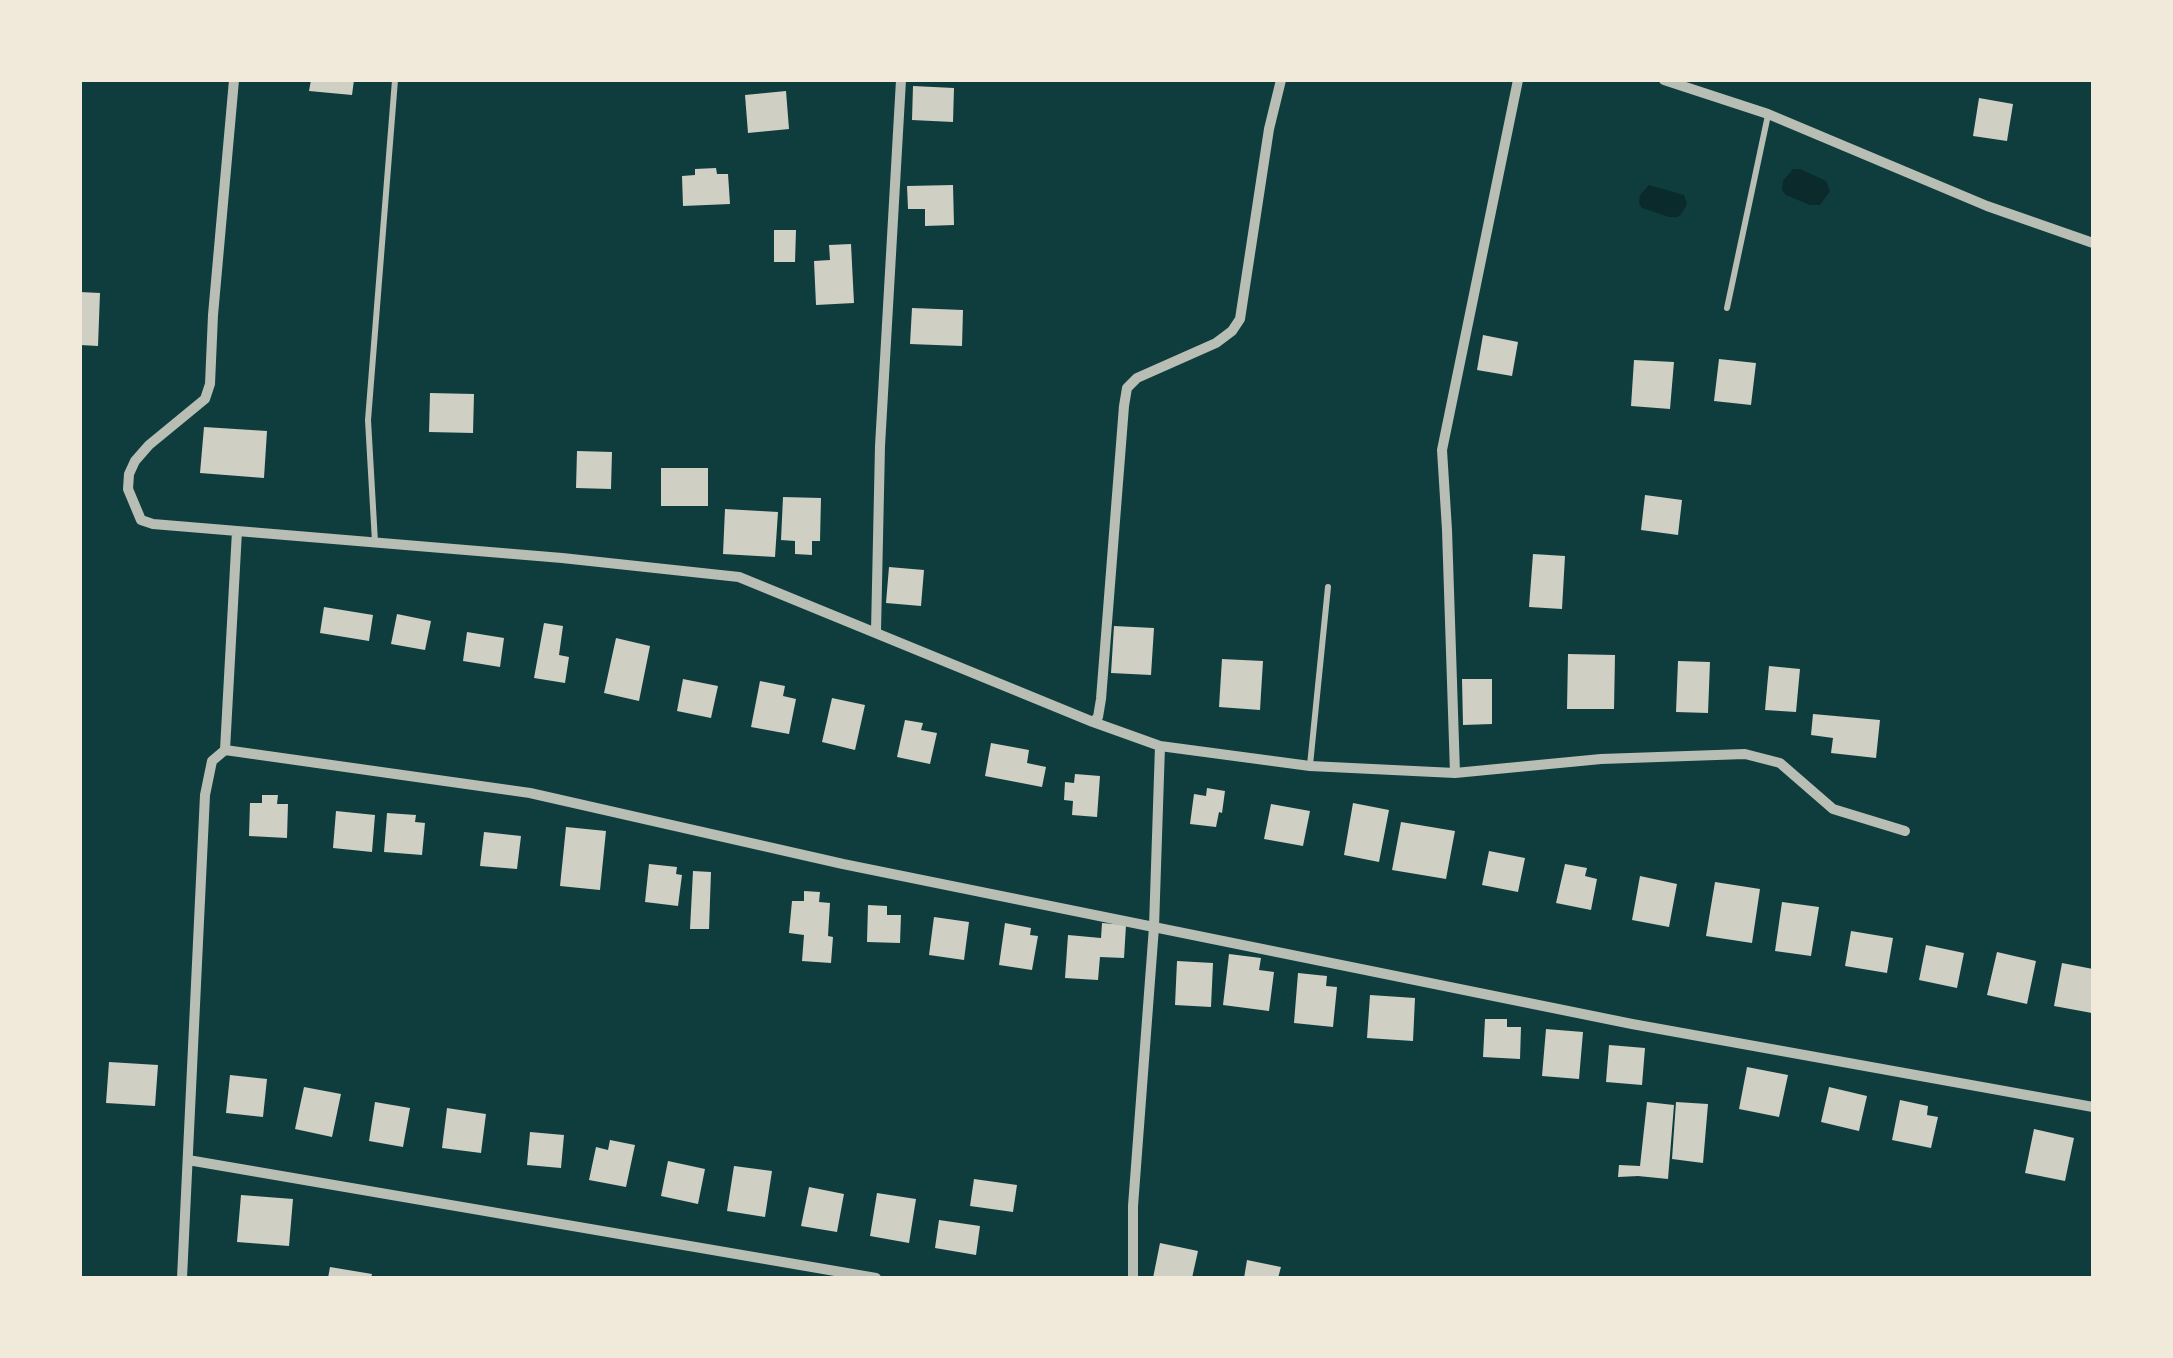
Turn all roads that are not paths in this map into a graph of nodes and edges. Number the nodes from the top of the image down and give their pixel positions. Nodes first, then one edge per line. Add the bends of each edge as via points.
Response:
1 (234, 80) edge
2 (395, 80) edge
3 (901, 80) edge
4 (1281, 80) edge
5 (1518, 80) edge
6 (1664, 80) edge
7 (1768, 114) junction
8 (2093, 243) edge
9 (1727, 308) dead end
10 (238, 530) junction
11 (375, 542) junction
12 (1328, 587) dead end
13 (876, 631) junction
14 (1093, 722) junction
15 (1160, 746) junction
16 (224, 750) junction
17 (1310, 766) junction
18 (1456, 773) junction
19 (1905, 831) dead end
20 (1154, 928) junction
21 (2093, 1107) edge
22 (188, 1160) junction
23 (182, 1278) edge
24 (876, 1278) edge
25 (1133, 1278) edge

1 - 10 street via 210,384 205,399 135,461 128,489 141,520
2 - 11 lane via 368,420
3 - 13 street
4 - 14 street via 1240,318 1216,343 1128,388 1101,700
5 - 18 street via 1442,450
6 - 7 street
7 - 8 street
7 - 9 lane
10 - 11 street
10 - 16 street
11 - 13 street via 739,577
12 - 17 lane
13 - 14 street
14 - 15 street
15 - 17 street
15 - 20 street
16 - 20 street via 530,794
16 - 22 street via 212,761 205,795
17 - 18 street
18 - 19 street via 1746,754 1780,763 1832,809
20 - 21 street
20 - 25 street
22 - 23 street
22 - 24 street

